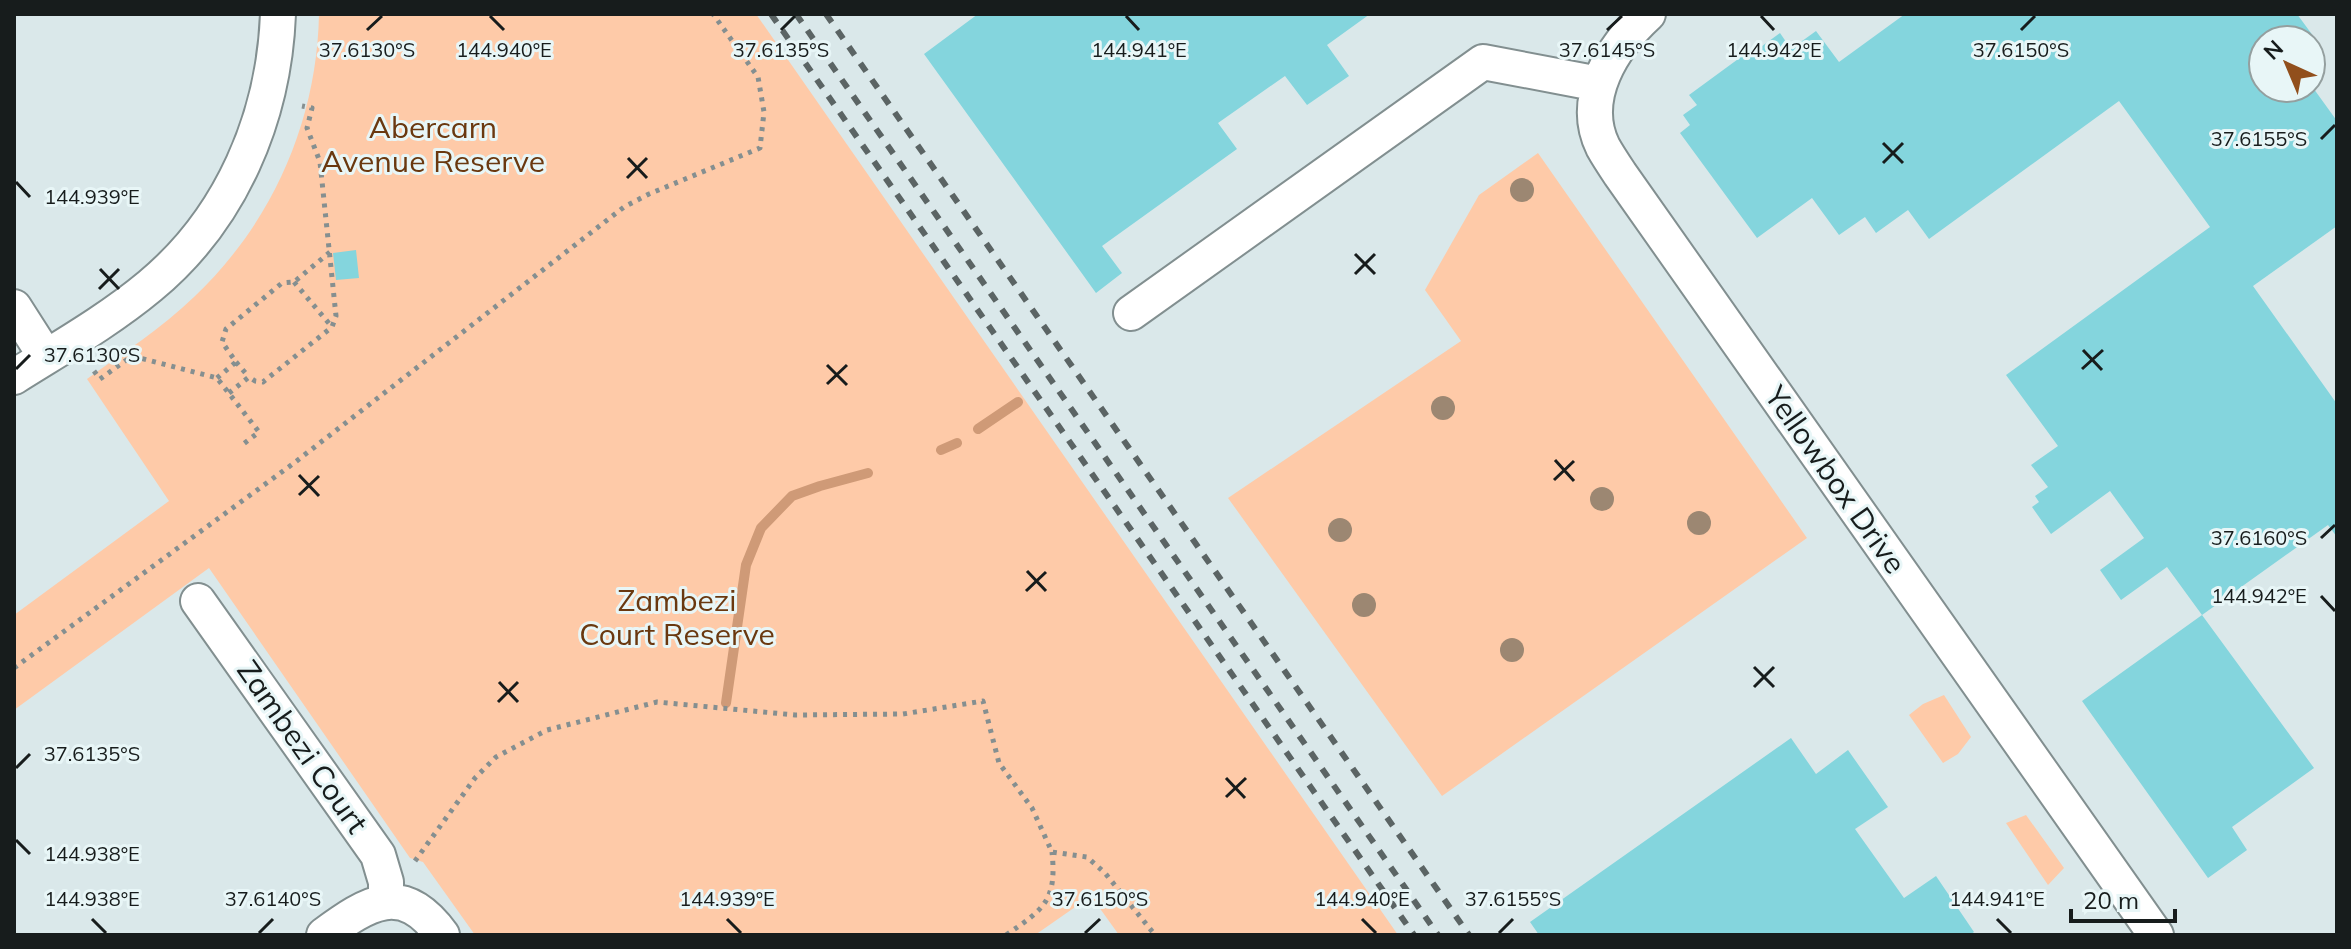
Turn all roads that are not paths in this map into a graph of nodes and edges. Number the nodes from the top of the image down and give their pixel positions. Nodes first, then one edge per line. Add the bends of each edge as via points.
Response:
1 (278, 14) edge
2 (1648, 14) edge
3 (1599, 84) junction
4 (14, 307) edge
5 (1131, 313) dead end
6 (46, 357) junction
7 (14, 377) edge
8 (198, 601) dead end
9 (386, 891) junction
10 (324, 935) edge
11 (442, 935) edge
12 (2156, 935) edge

1 - 6 street via 271,84 261,119 227,196 207,227 152,285
2 - 3 street, Yellowbox Drive via 1620,44
3 - 5 street via 1483,62
3 - 12 street, Yellowbox Drive via 1596,115 1602,145 1620,174
4 - 6 street
6 - 7 street
8 - 9 street, Zambezi Court via 378,855
9 - 10 street
9 - 11 street via 412,905

